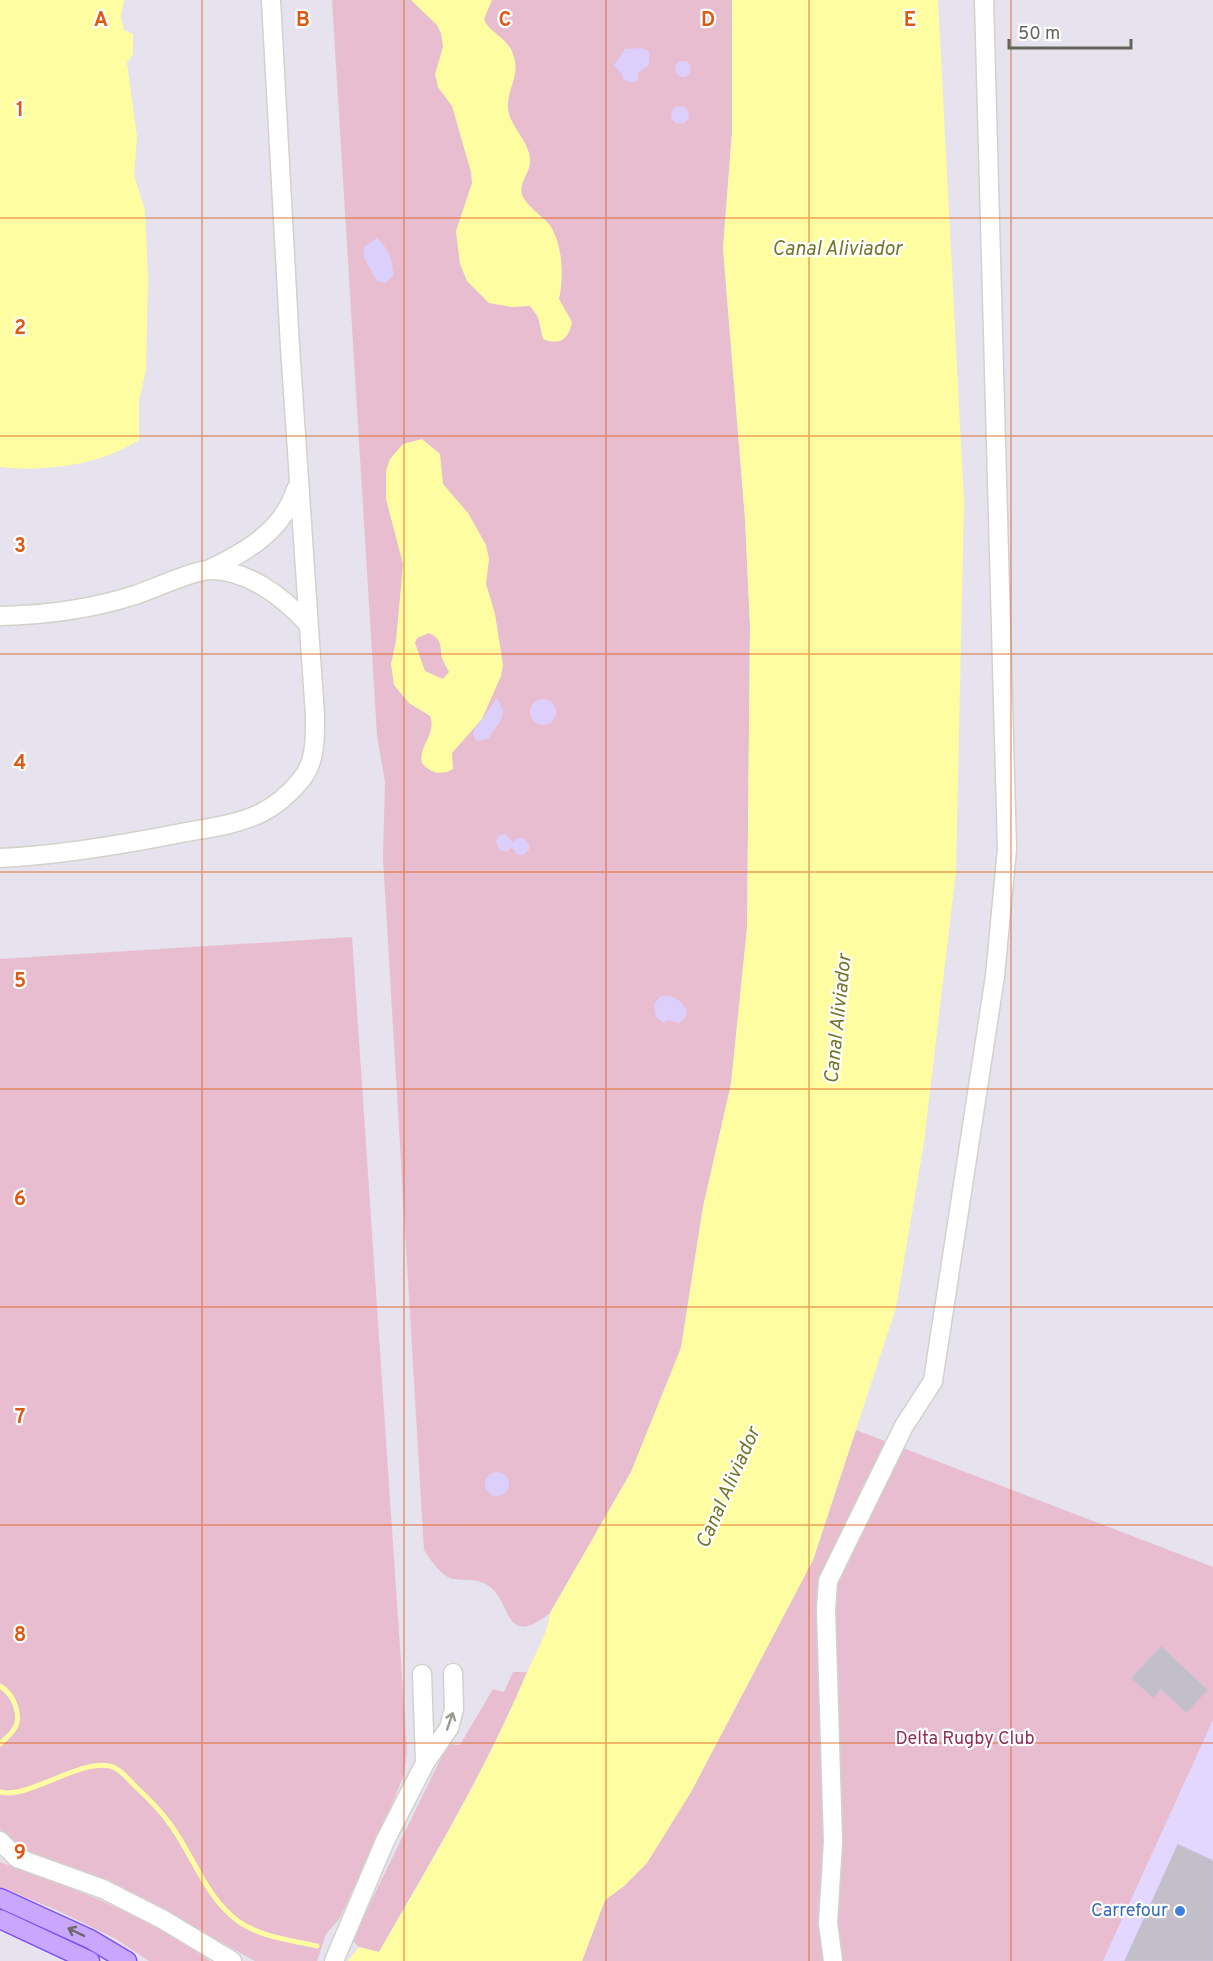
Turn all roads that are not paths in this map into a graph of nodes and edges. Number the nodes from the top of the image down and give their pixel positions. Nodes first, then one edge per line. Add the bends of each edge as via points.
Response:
1 (271, 0) edge
2 (984, 0) edge
3 (299, 482) junction
4 (208, 570) junction
5 (0, 616) edge
6 (307, 623) junction
7 (0, 858) edge
8 (425, 1763) junction
9 (0, 1841) edge
10 (8, 1856) edge
11 (0, 1898) edge
12 (0, 1919) edge
13 (90, 1961) edge
14 (127, 1961) edge
15 (232, 1961) edge
16 (334, 1961) edge
17 (833, 1961) edge

1 - 3 street
2 - 17 street via 1007,849 995,976 933,1381 904,1426 828,1581 833,1842 828,1923
3 - 4 street via 276,526 242,554
3 - 6 street
4 - 5 street via 133,596 78,609
4 - 6 street via 259,584 288,603
6 - 7 street via 315,742 311,763 301,781 264,812 239,822 96,849
8 -> 8 street via 452,1721 453,1680 422,1682
8 - 16 street via 385,1841
9 - 10 street
10 - 15 street via 102,1889
14 -> 11 main road via 90,1939
12 - 13 main road

